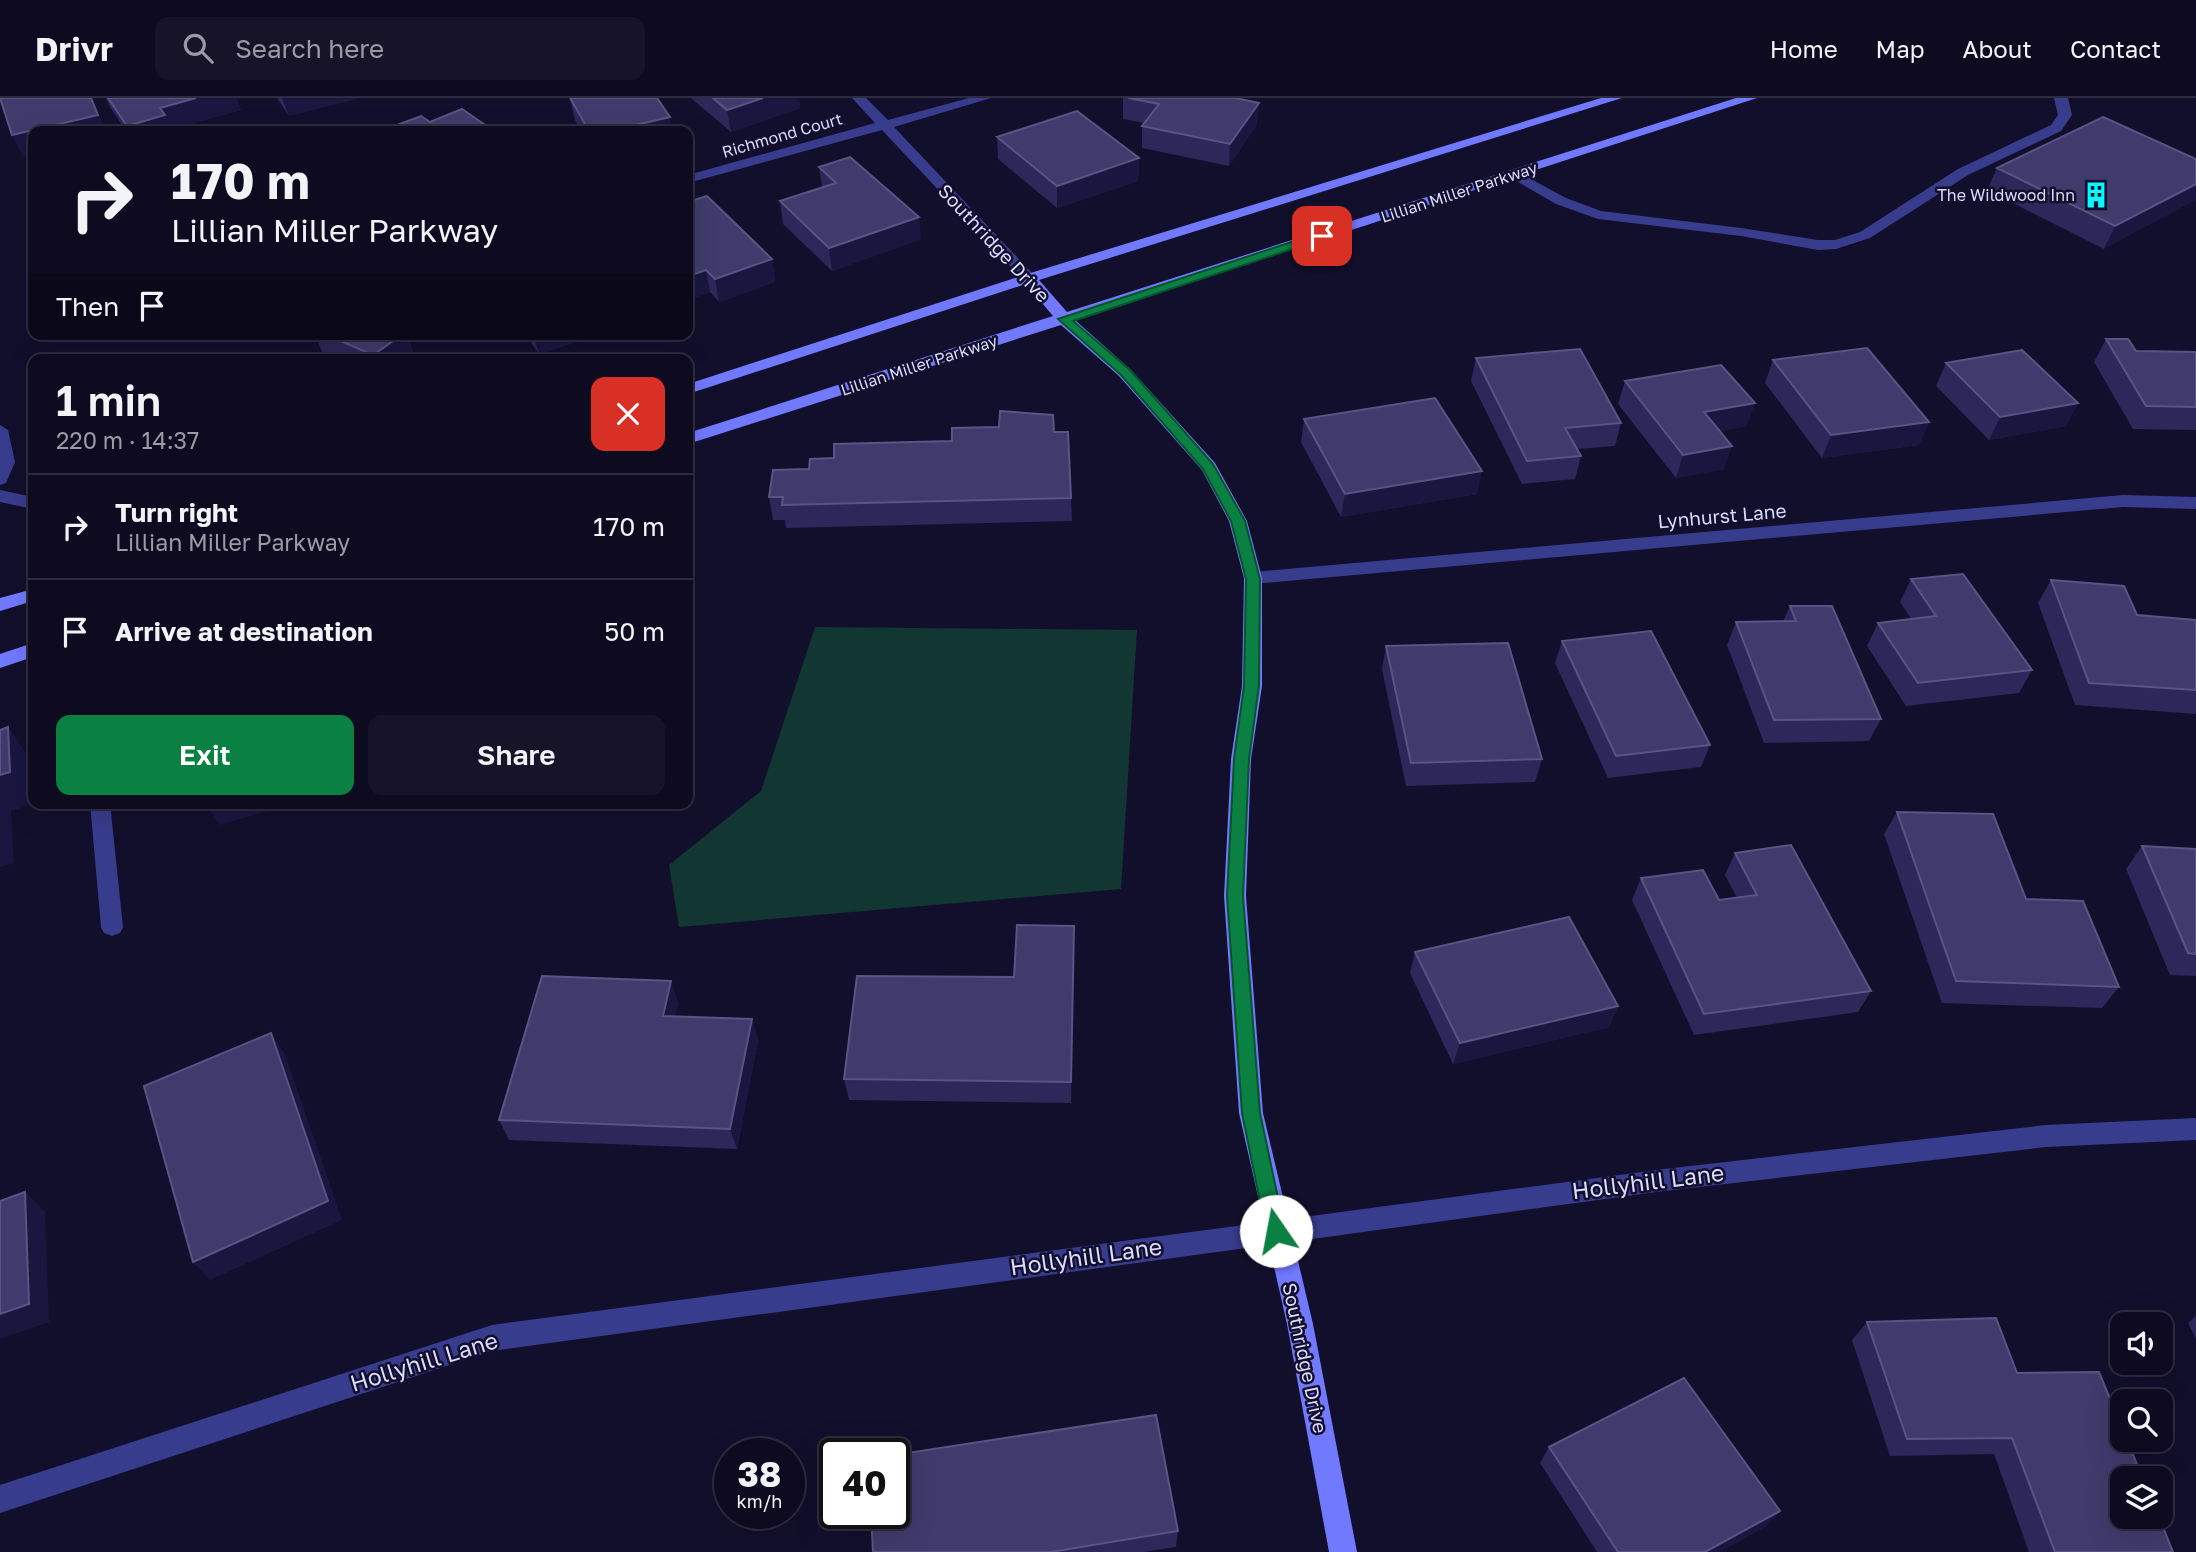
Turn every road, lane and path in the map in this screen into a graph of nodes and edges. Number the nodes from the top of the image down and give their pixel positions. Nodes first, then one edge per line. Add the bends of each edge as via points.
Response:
1 (859, 98) edge
2 (984, 98) edge
3 (1615, 98) edge
4 (1750, 98) edge
5 (2061, 98) edge
6 (885, 124) junction
7 (1513, 175) junction
8 (693, 178) edge
9 (1029, 278) junction
10 (1064, 319) junction
11 (693, 387) edge
12 (0, 430) edge
13 (693, 437) edge
14 (0, 479) edge
15 (0, 496) edge
16 (28, 502) edge
17 (2196, 503) edge
18 (1253, 579) junction
19 (28, 597) edge
20 (0, 606) edge
21 (28, 652) edge
22 (0, 661) edge
23 (101, 809) edge
24 (112, 927) dead end
25 (2196, 1129) edge
26 (1276, 1231) junction
27 (0, 1499) edge
28 (1343, 1552) edge

1 - 6 street, Southridge Drive
2 - 6 street, Richmond Court
3 - 9 main road
4 - 7 main road, Lillian Miller Parkway
5 - 7 street via 2065,115 2056,128 1962,172 1864,235 1836,244 1598,215
6 - 8 street, Richmond Court
6 - 9 street, Southridge Drive
7 - 10 main road, Lillian Miller Parkway
9 - 10 main road, Southridge Drive
9 - 11 main road
10 - 13 main road, Lillian Miller Parkway
10 - 18 main road, Southridge Drive via 1125,373 1209,467 1238,521
12 - 14 street via 6,471
15 - 16 street
17 - 18 street, Lynhurst Lane via 2123,501
18 - 26 main road, Southridge Drive via 1252,686 1241,759 1235,896 1251,1113
19 - 20 main road
21 - 22 main road
23 - 24 street
25 - 26 street, Hollyhill Lane via 2046,1136
26 - 27 street, Hollyhill Lane via 492,1338
26 - 28 main road, Southridge Drive via 1300,1324

